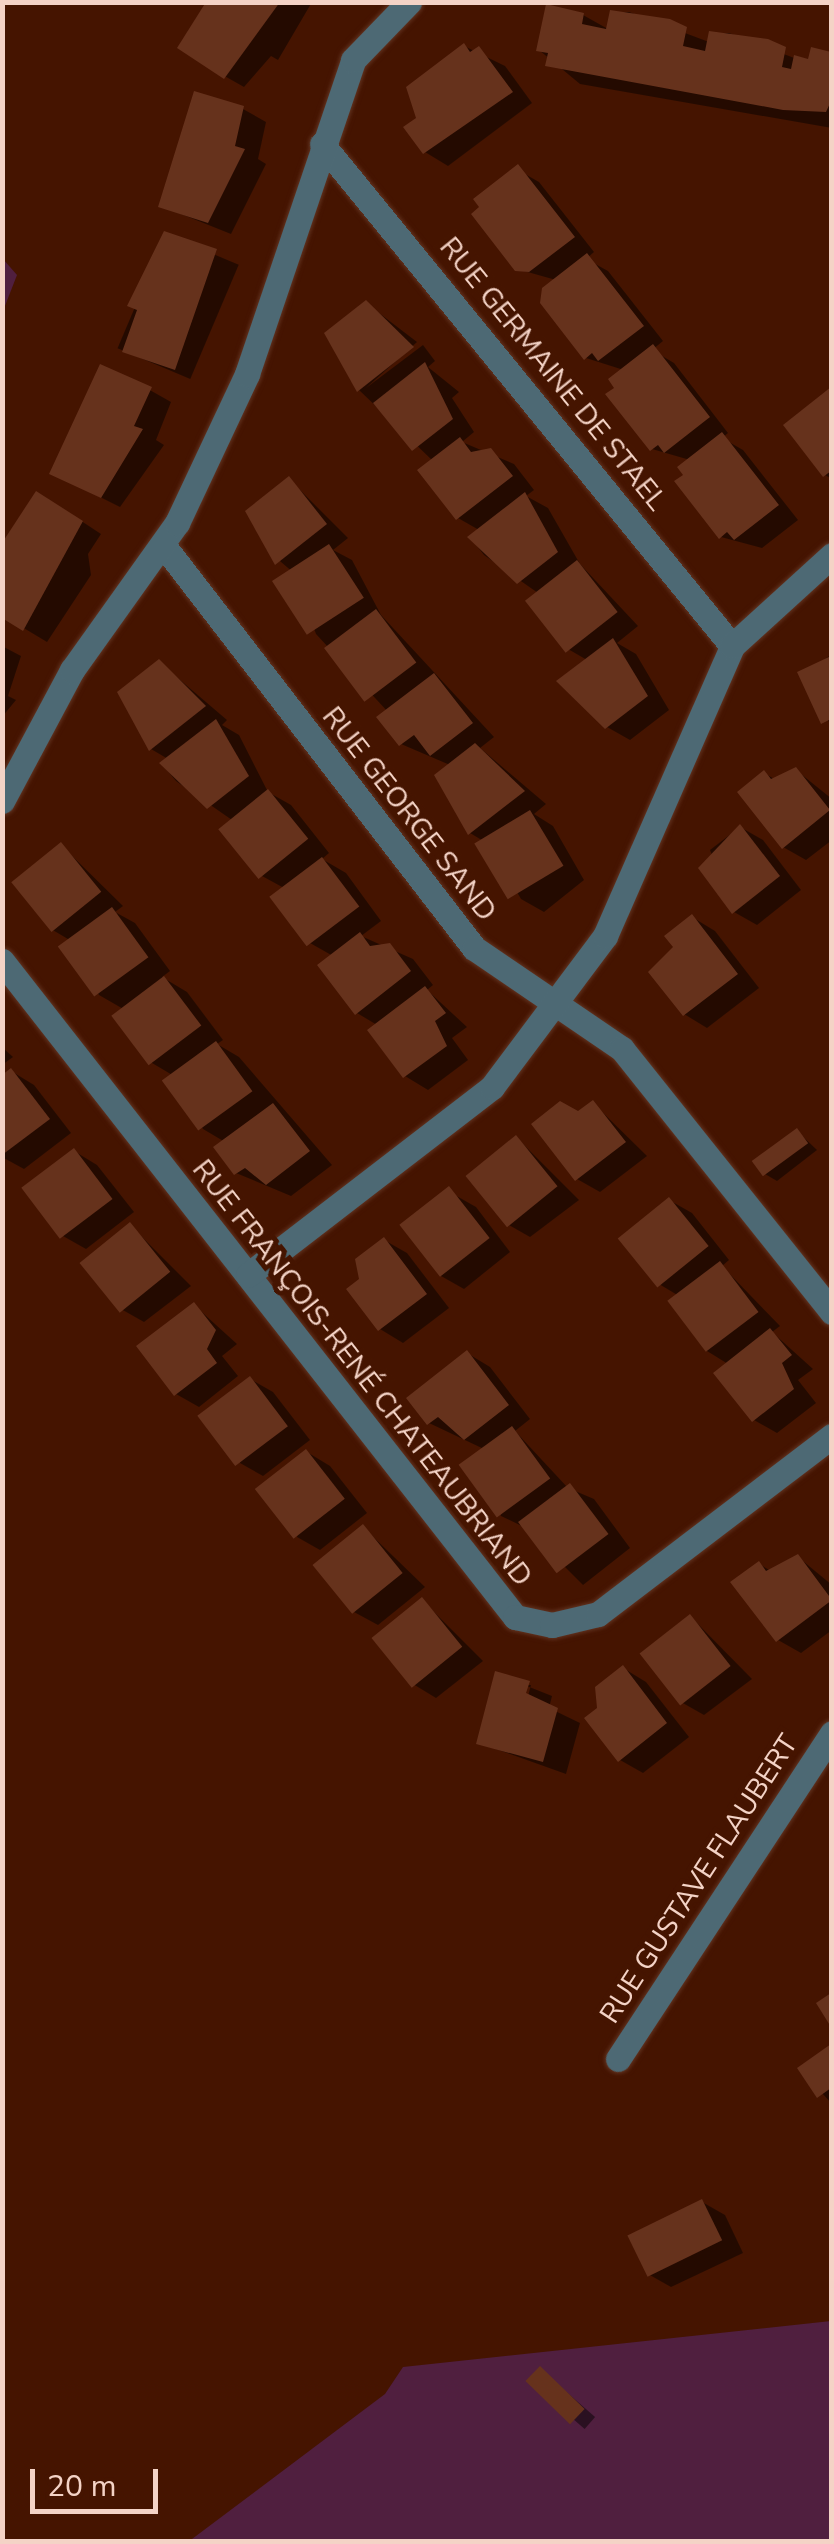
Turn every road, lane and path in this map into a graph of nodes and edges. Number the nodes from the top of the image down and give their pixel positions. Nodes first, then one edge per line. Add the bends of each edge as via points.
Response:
1 (409, 2) edge
2 (322, 144) junction
3 (164, 546) junction
4 (832, 555) edge
5 (732, 646) junction
6 (2, 801) edge
7 (2, 961) edge
8 (556, 1003) junction
9 (248, 1275) junction
10 (832, 1312) edge
11 (832, 1436) edge
12 (832, 1733) edge
13 (618, 2059) dead end

1 - 2 street via 352,60
2 - 3 street via 247,374
2 - 5 street, RUE GERMAINE DE STAEL
3 - 6 street via 72,670
3 - 8 street, RUE GEORGE SAND via 474,948
4 - 5 street
5 - 8 street via 605,936
7 - 9 street, RUE FRANÇOIS-RENÉ CHATEAUBRIAND
8 - 9 street via 492,1087
8 - 10 street, RUE GEORGE SAND via 622,1048
9 - 11 street, RUE FRANÇOIS-RENÉ CHATEAUBRIAND via 515,1618 552,1625 598,1614
12 - 13 street, RUE GUSTAVE FLAUBERT

